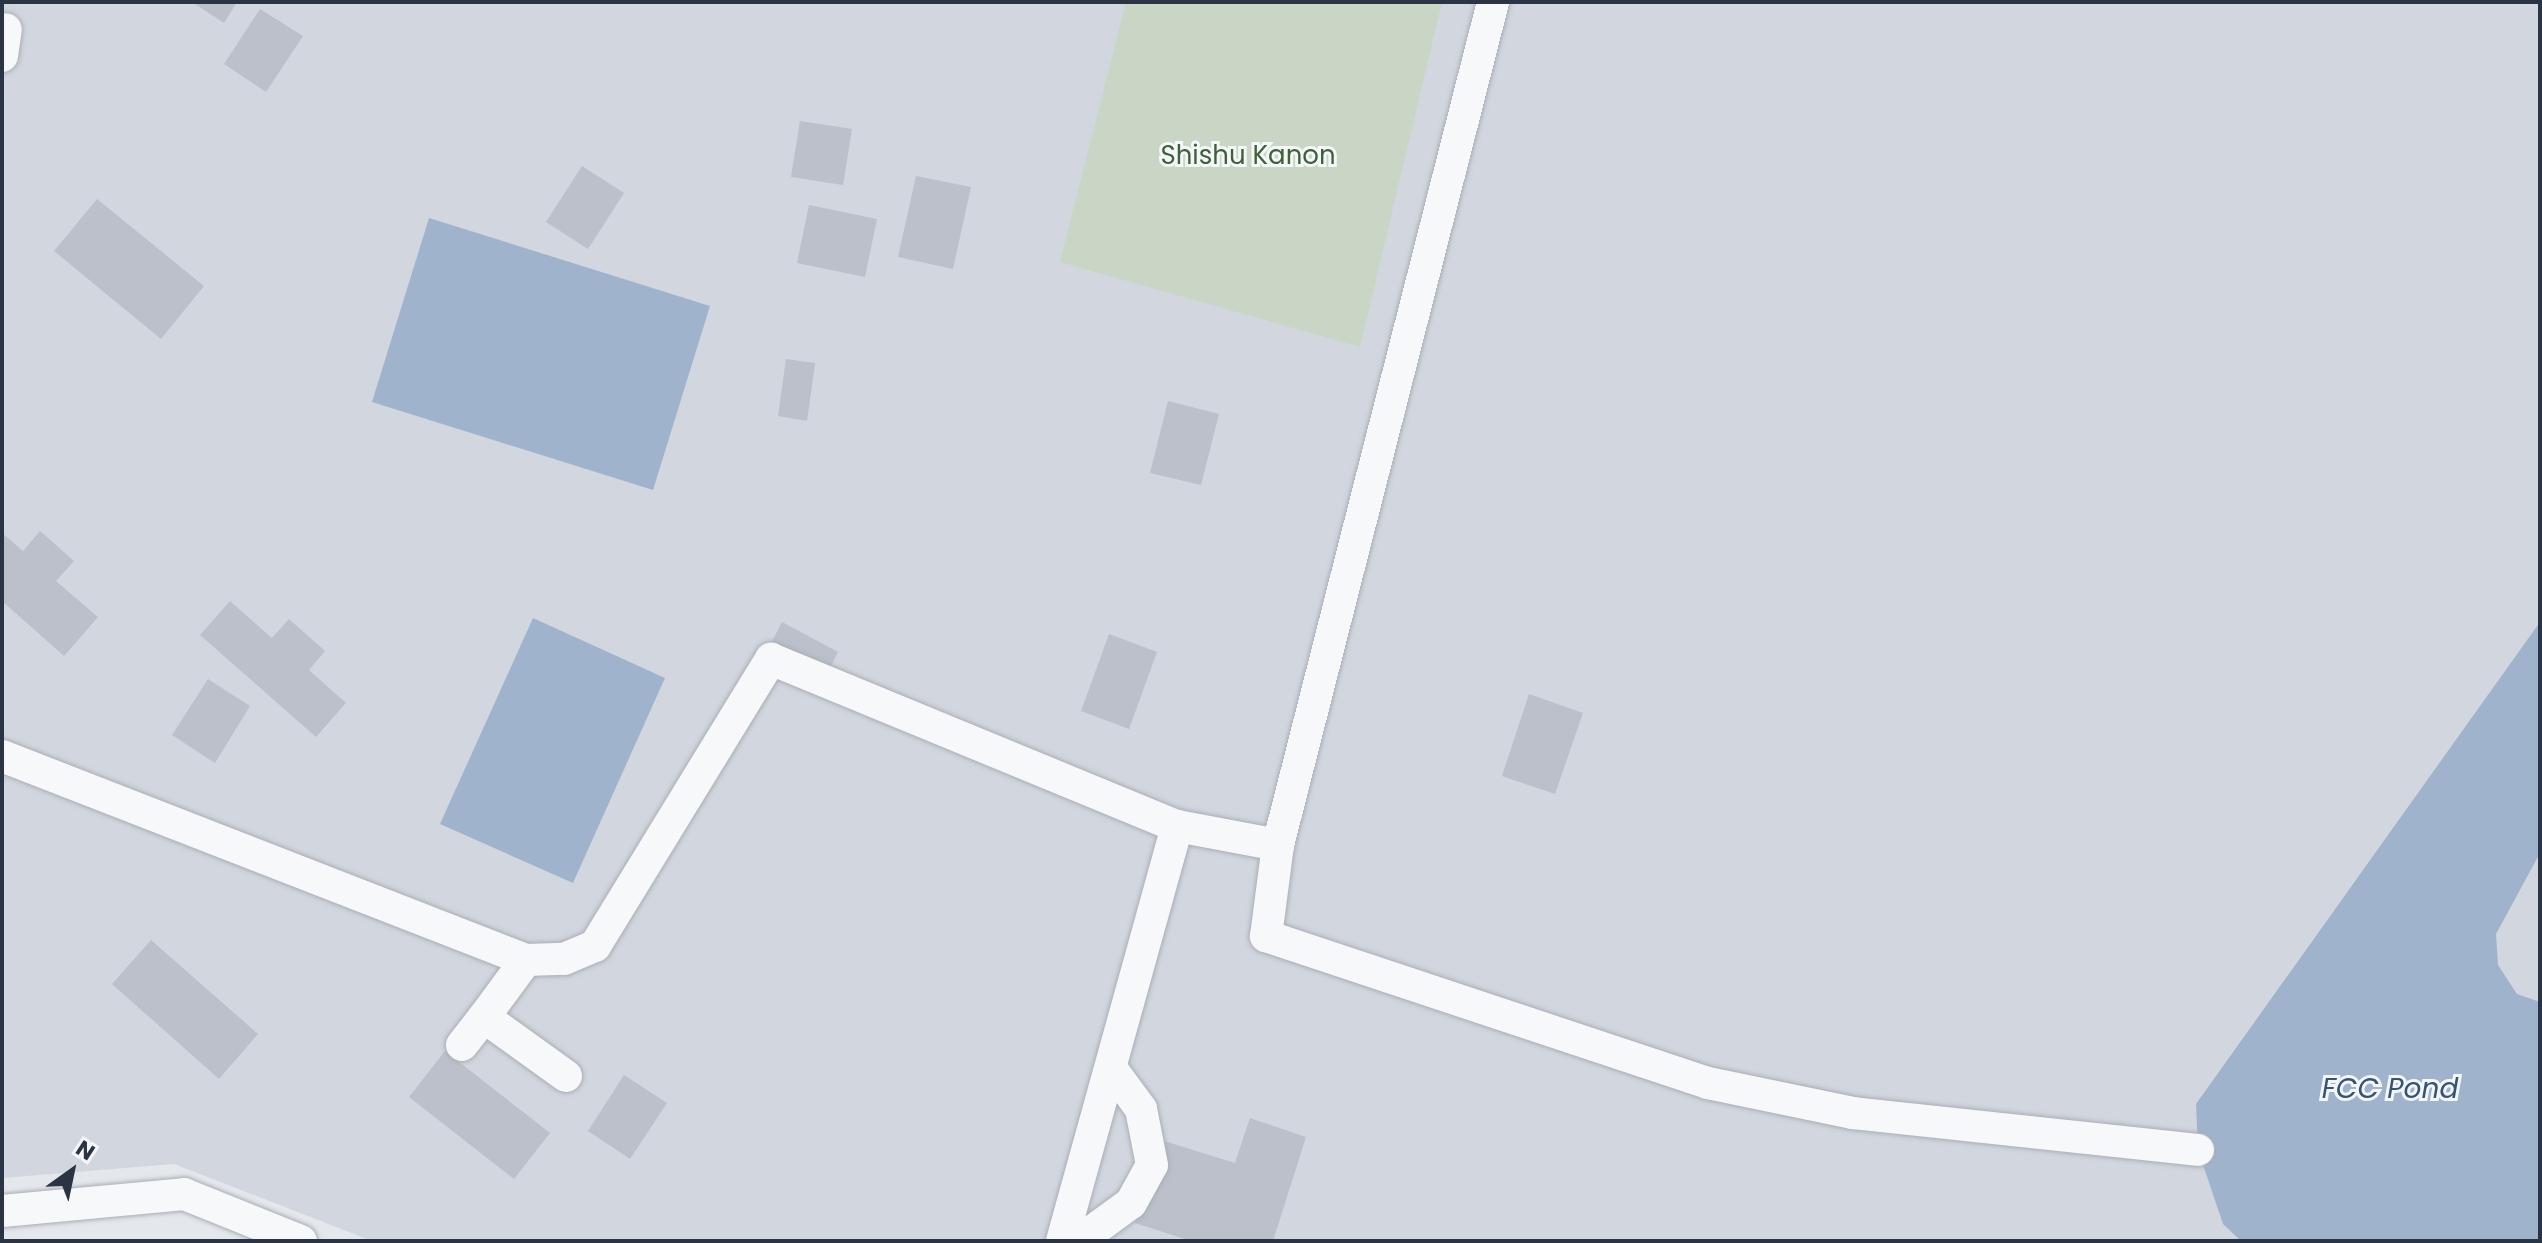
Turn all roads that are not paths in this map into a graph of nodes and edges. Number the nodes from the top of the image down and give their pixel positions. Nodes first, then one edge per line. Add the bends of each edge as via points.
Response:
1 (1493, 2) edge
2 (2, 756) edge
3 (1177, 826) junction
4 (1278, 845) junction
5 (526, 960) junction
6 (484, 1017) junction
7 (462, 1045) dead end
8 (1111, 1068) junction
9 (566, 1076) dead end
10 (2198, 1150) dead end
11 (2, 1211) edge
12 (301, 1241) edge
13 (1062, 1241) edge
14 (1079, 1241) edge

1 - 4 street
2 - 5 street
3 - 4 street
3 - 5 street via 771,659 595,946 564,959
3 - 8 street
4 - 10 street via 1266,936 1708,1083 1853,1113
5 - 6 street
6 - 7 street
6 - 9 street
8 - 13 street
8 - 14 street via 1141,1109 1152,1165 1131,1203
11 - 12 street via 184,1194

